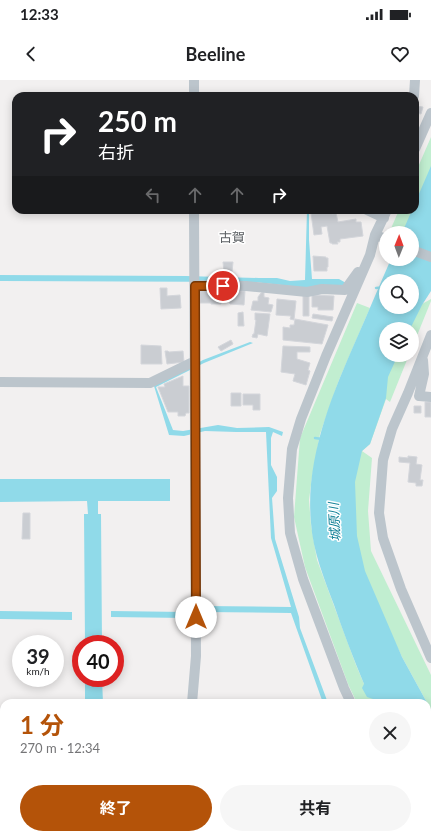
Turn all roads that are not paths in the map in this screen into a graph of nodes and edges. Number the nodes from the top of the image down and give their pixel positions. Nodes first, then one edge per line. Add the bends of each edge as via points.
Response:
1 (194, 80) edge
2 (415, 80) edge
3 (194, 92) edge
4 (414, 92) edge
5 (431, 113) edge
6 (419, 140) edge
7 (194, 214) edge
8 (385, 214) edge
9 (382, 226) edge
10 (379, 239) edge
11 (419, 253) edge
12 (370, 254) junction
13 (431, 257) edge
14 (195, 280) junction
15 (431, 335) edge
16 (423, 356) junction
17 (195, 365) junction
18 (0, 382) edge
19 (431, 397) edge
20 (431, 658) edge
21 (192, 699) edge
22 (350, 699) edge

1 - 3 street
2 - 4 street
5 - 6 street
7 - 14 street
8 - 9 street
10 - 12 street
11 - 13 street
12 - 14 street via 363,260 345,290 322,289 307,292
12 - 22 street via 301,419 292,449 288,498 290,534 304,579
14 - 17 street
15 - 16 street
16 - 19 street via 424,374 419,396
16 - 20 street via 392,429 383,460 379,513 383,538 401,589
17 - 18 street via 150,383
17 - 21 street via 196,656

